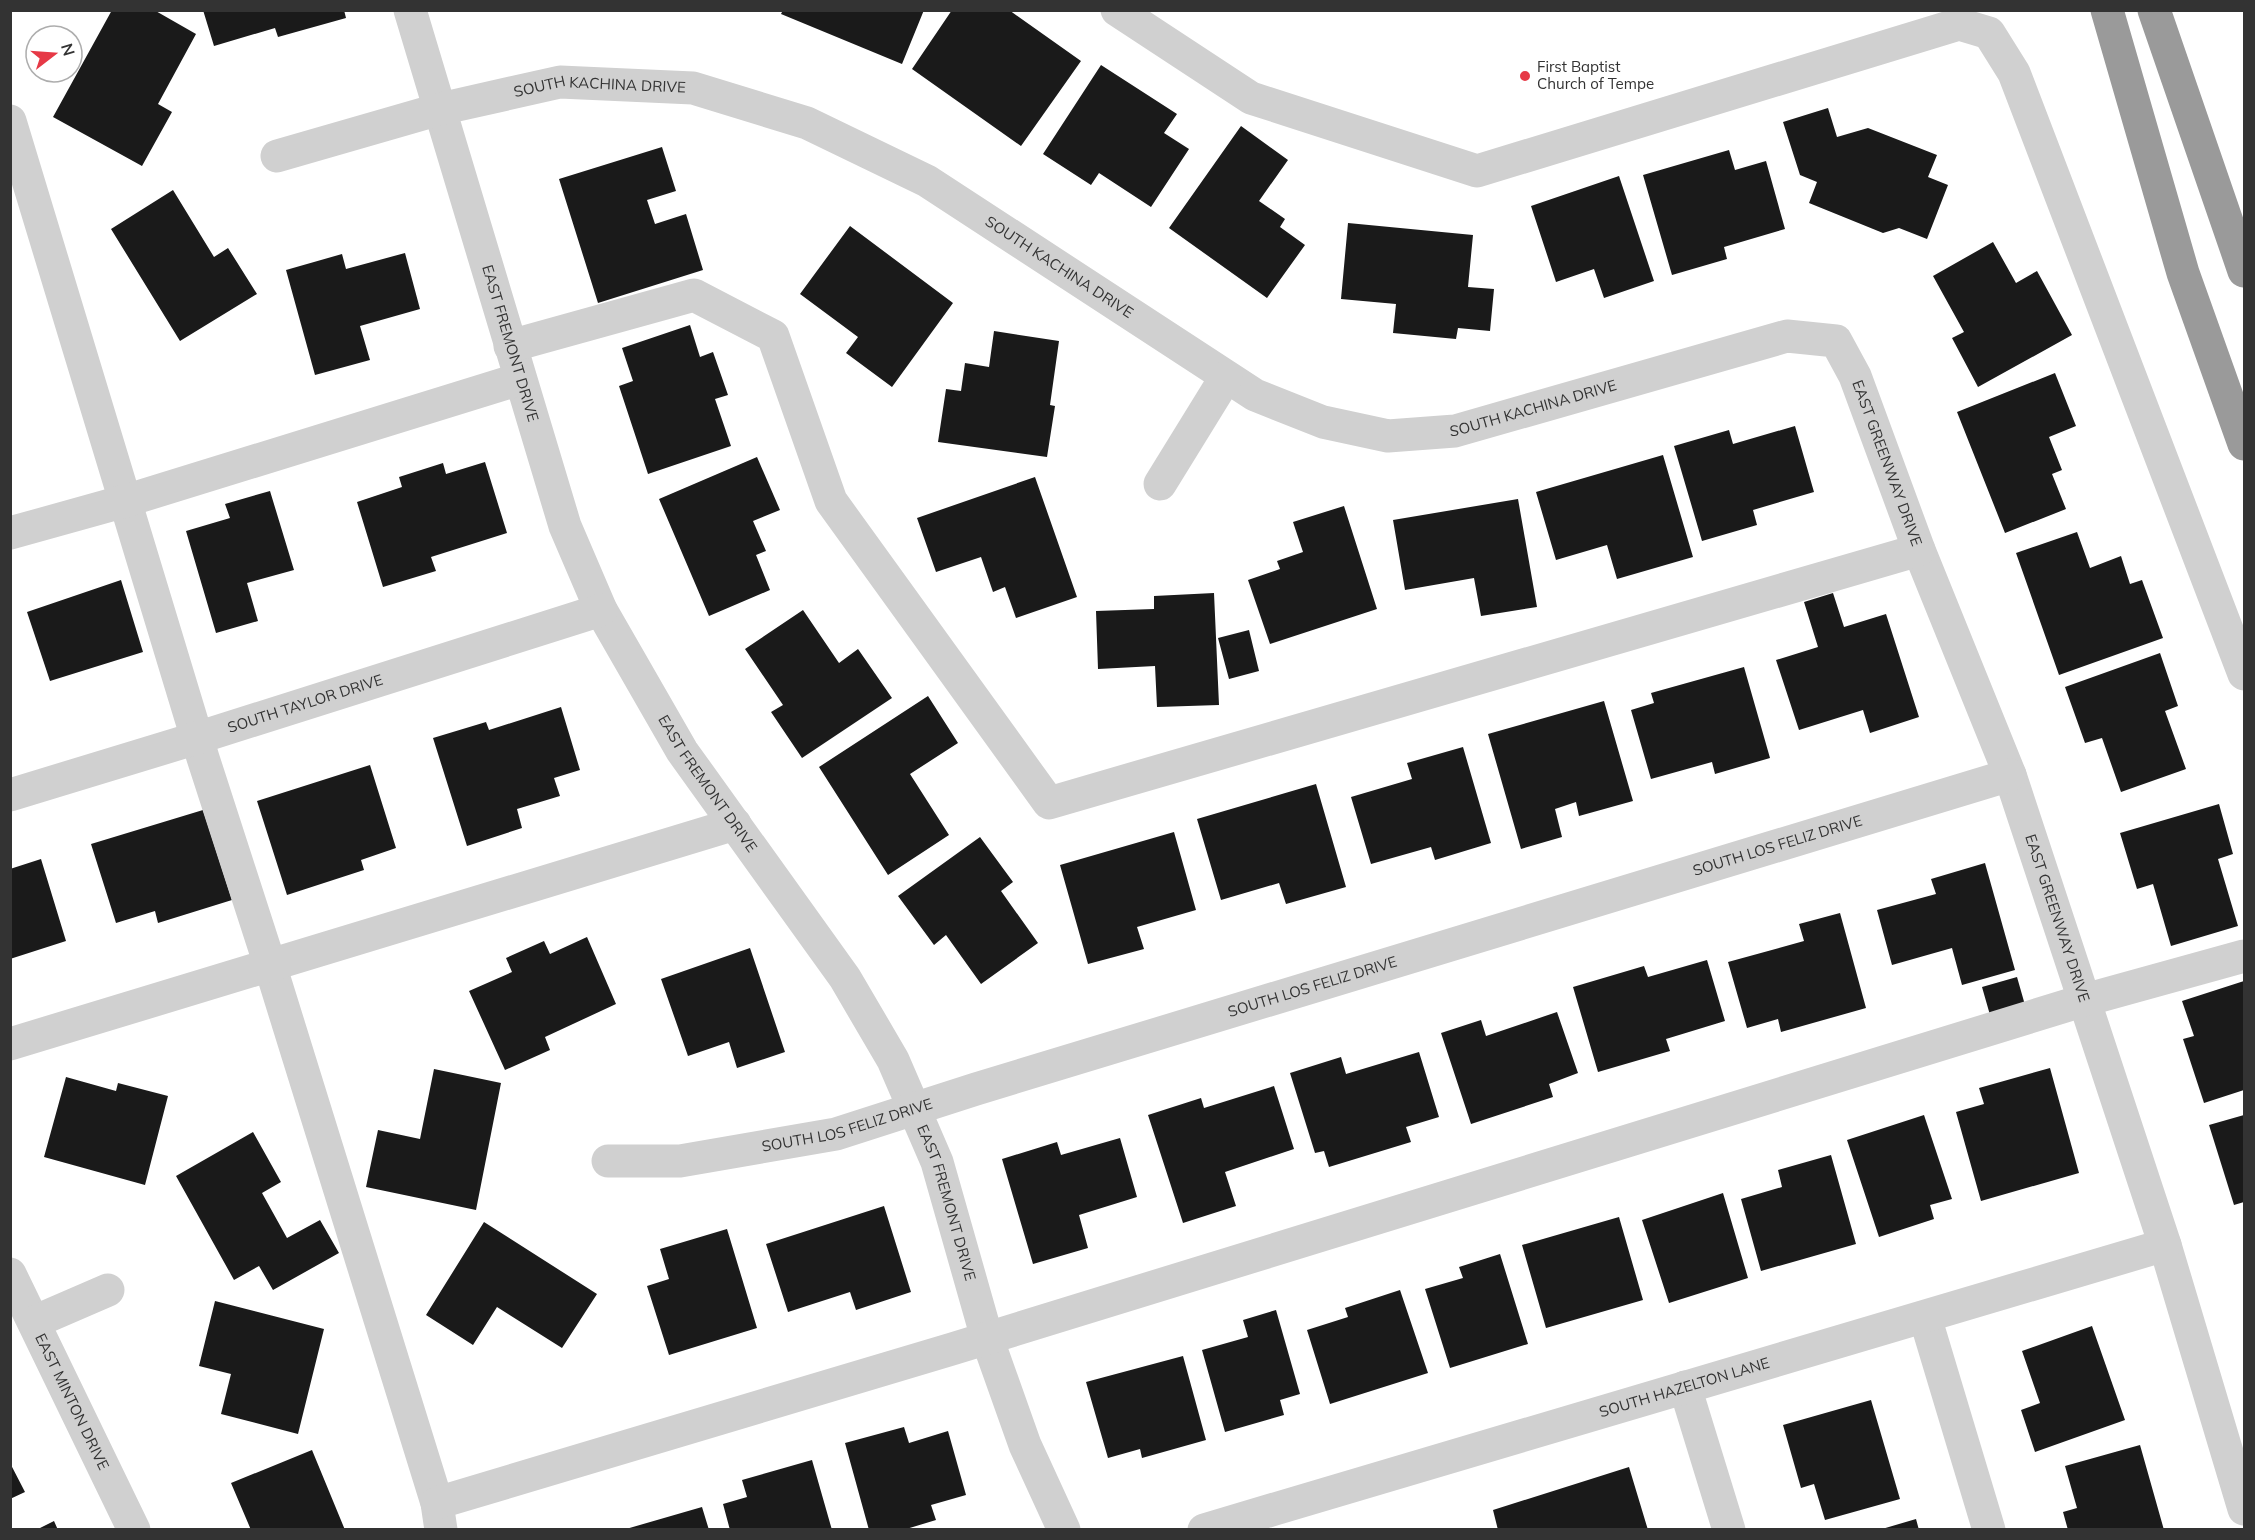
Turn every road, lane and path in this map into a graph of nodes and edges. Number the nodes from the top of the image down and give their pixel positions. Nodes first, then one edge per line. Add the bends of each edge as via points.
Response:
1 (410, 10) edge
2 (1117, 10) edge
3 (2107, 10) edge
4 (2154, 10) edge
5 (440, 109) junction
6 (10, 121) edge
7 (277, 156) dead end
8 (2244, 271) edge
9 (1836, 341) joint
10 (510, 346) junction
11 (1226, 377) junction
12 (520, 379) junction
13 (2244, 444) edge
14 (1160, 484) dead end
15 (125, 501) junction
16 (10, 533) edge
17 (1919, 550) junction
18 (601, 610) junction
19 (2244, 674) edge
20 (197, 738) junction
21 (2010, 775) junction
22 (10, 795) edge
23 (735, 824) junction
24 (2244, 956) edge
25 (270, 965) junction
26 (2085, 1000) junction
27 (10, 1044) edge
28 (914, 1107) junction
29 (608, 1161) dead end
30 (2165, 1245) junction
31 (10, 1274) edge
32 (108, 1290) dead end
33 (1925, 1317) junction
34 (34, 1322) junction
35 (987, 1338) junction
36 (1685, 1387) junction
37 (2244, 1509) edge
38 (439, 1516) edge
39 (134, 1530) edge
40 (1064, 1530) edge
41 (1204, 1530) edge
42 (1729, 1530) edge
43 (1989, 1530) edge

1 - 5 street, EAST FREMONT DRIVE
2 - 19 street via 1251,98 1477,171 1959,24 1989,33 2014,73
3 - 13 highway via 2183,273
4 - 8 highway
5 - 7 street, SOUTH KACHINA DRIVE
5 - 10 street, EAST FREMONT DRIVE
5 - 11 street, SOUTH KACHINA DRIVE via 560,82 693,88 807,123 927,181
6 - 15 street
9 - 11 street, SOUTH KACHINA DRIVE via 1787,336 1455,431 1388,436 1323,422 1255,395
9 - 17 street, EAST GREENWAY DRIVE via 1855,376
10 - 12 street, EAST FREMONT DRIVE
10 - 17 street via 694,295 773,336 831,501 1049,803
11 - 14 street
12 - 15 street
12 - 18 street, EAST FREMONT DRIVE via 565,526
15 - 16 street
15 - 20 street
17 - 21 street, EAST GREENWAY DRIVE
18 - 20 street, SOUTH TAYLOR DRIVE
18 - 23 street, EAST FREMONT DRIVE via 682,751
20 - 22 street, SOUTH TAYLOR DRIVE
20 - 25 street
21 - 26 street, EAST GREENWAY DRIVE
21 - 28 street, SOUTH LOS FELIZ DRIVE
23 - 25 street
23 - 28 street, EAST FREMONT DRIVE via 845,978 893,1060
24 - 26 street
25 - 27 street
25 - 38 street
26 - 30 street, EAST GREENWAY DRIVE
26 - 35 street
28 - 29 street, SOUTH LOS FELIZ DRIVE via 836,1134 680,1161
28 - 35 street, EAST FREMONT DRIVE via 937,1162
30 - 33 street, SOUTH HAZELTON LANE
30 - 37 street, EAST GREENWAY DRIVE
31 - 34 street, EAST MINTON DRIVE
32 - 34 street
33 - 36 street, SOUTH HAZELTON LANE
33 - 43 street
34 - 39 street, EAST MINTON DRIVE
35 - 38 street
35 - 40 street, EAST FREMONT DRIVE via 1025,1445
36 - 41 street, SOUTH HAZELTON LANE
36 - 42 street

